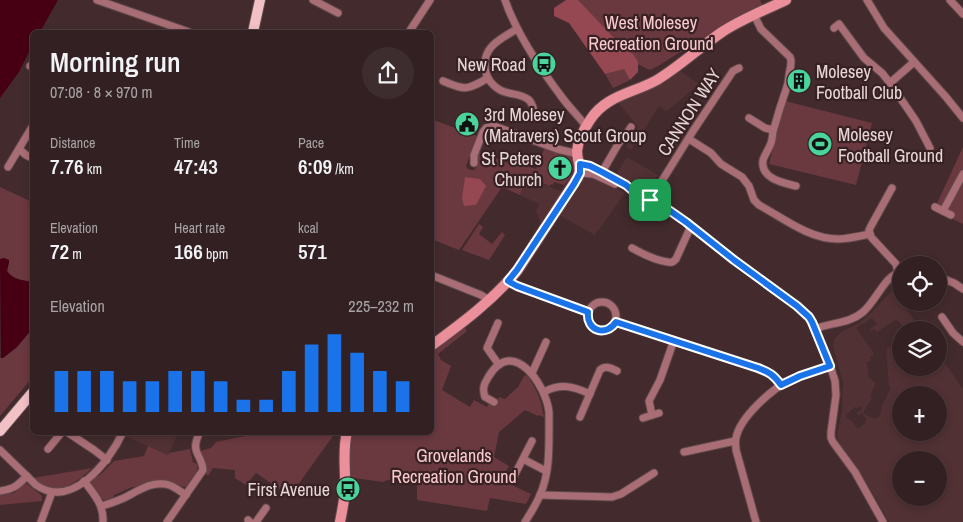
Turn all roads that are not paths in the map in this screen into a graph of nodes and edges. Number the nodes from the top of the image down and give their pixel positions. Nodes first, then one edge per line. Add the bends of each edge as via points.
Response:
1 (96, 0) edge
2 (260, 0) edge
3 (313, 0) edge
4 (430, 0) edge
5 (505, 0) edge
6 (786, 0) edge
7 (867, 0) edge
8 (950, 0) edge
9 (767, 4) edge
10 (338, 13) dead end
11 (963, 14) edge
12 (754, 16) junction
13 (834, 28) dead end
14 (517, 29) junction
15 (183, 30) edge
16 (253, 30) edge
17 (410, 30) edge
18 (914, 62) junction
19 (739, 68) dead end
20 (488, 78) junction
21 (446, 80) dead end
22 (890, 83) junction
23 (535, 118) dead end
24 (749, 118) dead end
25 (963, 118) edge
26 (588, 123) junction
27 (631, 127) dead end
28 (30, 130) edge
29 (773, 130) junction
30 (689, 139) junction
31 (930, 148) dead end
32 (19, 149) junction
33 (577, 153) junction
34 (30, 157) edge
35 (474, 163) dead end
36 (8, 167) dead end
37 (580, 169) junction
38 (602, 172) junction
39 (963, 174) edge
40 (796, 186) dead end
41 (892, 188) dead end
42 (634, 192) junction
43 (650, 200) junction
44 (935, 208) dead end
45 (943, 211) junction
46 (951, 215) dead end
47 (691, 226) junction
48 (870, 234) junction
49 (632, 248) dead end
50 (892, 260) edge
51 (434, 276) edge
52 (892, 276) edge
53 (947, 280) edge
54 (508, 281) junction
55 (963, 289) edge
56 (488, 300) junction
57 (588, 312) junction
58 (942, 317) dead end
59 (616, 322) junction
60 (498, 323) dead end
61 (815, 329) junction
62 (674, 340) junction
63 (546, 342) dead end
64 (963, 342) edge
65 (434, 344) edge
66 (499, 364) junction
67 (830, 366) junction
68 (617, 371) dead end
69 (532, 374) junction
70 (781, 385) junction
71 (544, 392) junction
72 (590, 394) junction
73 (30, 395) edge
74 (494, 402) dead end
75 (659, 412) dead end
76 (652, 415) junction
77 (580, 417) dead end
78 (643, 418) dead end
79 (0, 432) edge
80 (60, 435) edge
81 (72, 435) edge
82 (122, 435) edge
83 (198, 435) edge
84 (346, 435) edge
85 (532, 441) dead end
86 (735, 441) junction
87 (48, 449) dead end
88 (0, 450) edge
89 (684, 452) dead end
90 (523, 459) junction
91 (106, 460) junction
92 (546, 471) junction
93 (654, 474) dead end
94 (27, 476) junction
95 (512, 480) dead end
96 (84, 482) junction
97 (0, 491) edge
98 (52, 492) junction
99 (186, 495) junction
100 (540, 495) junction
101 (101, 506) junction
102 (266, 508) dead end
103 (169, 521) edge
104 (41, 522) edge
105 (102, 522) edge
106 (256, 522) edge
107 (340, 522) edge
108 (525, 522) edge
109 (756, 522) edge
110 (883, 522) edge

1 - 15 street
2 - 16 main road
3 - 10 street
4 - 17 street
5 - 14 street
6 - 9 main road
7 - 18 street via 884,28
8 - 11 street
9 - 12 main road
12 - 26 main road via 723,31 658,80 610,100
12 - 29 street via 761,29 792,60 788,88
13 - 22 street via 839,24 864,58
14 - 20 street via 488,51 484,61
14 - 26 street via 564,100
18 - 22 street
18 - 25 street
19 - 30 street, CANNON WAY
20 - 21 street via 463,89
20 - 23 street via 499,90 521,95 536,106
22 - 31 street
24 - 29 street
26 - 33 main road
27 - 38 street
28 - 32 street
29 - 40 street via 763,164 767,174 776,181
30 - 43 street, CANNON WAY
30 - 48 street via 742,177 759,205 801,228 819,236 838,239
32 - 34 street
32 - 36 street
33 - 35 street via 494,126 483,132
33 - 37 main road
37 - 38 street via 590,166
37 - 42 street
37 - 54 main road via 566,196
38 - 42 street
39 - 45 street
41 - 48 street via 871,226
42 - 43 street
43 - 47 street
44 - 45 street
45 - 46 street
47 - 49 street via 673,262
47 - 61 street via 797,306 809,317
48 - 50 street
51 - 56 street
52 - 61 street via 869,306 854,318
53 - 55 street
54 - 56 main road
54 - 57 street
56 - 65 main road
57 - 59 street via 591,326 600,330 609,329
57 - 59 street via 594,304 604,302 616,312
58 - 64 street
59 - 62 street
60 - 66 street via 486,348
61 - 67 street
62 - 70 street via 770,373
62 - 76 street via 649,402
63 - 69 street
66 - 69 street via 513,361
66 - 74 street via 483,390 485,397
67 - 70 street
67 - 110 street via 836,395 831,432 833,442 855,472
68 - 72 street via 608,367 600,370
69 - 71 street
70 - 86 street via 758,404
71 - 72 street via 566,386
71 - 92 street via 549,412
72 - 77 street
73 - 79 main road
75 - 76 street
76 - 78 street
80 - 87 street
81 - 91 street
82 - 91 street
83 - 99 street via 197,456 203,470
84 - 107 main road via 345,491
85 - 90 street
86 - 89 street
86 - 109 street
88 - 94 street
90 - 92 street
90 - 95 street
91 - 96 street
92 - 100 street
93 - 100 street via 612,496
94 - 97 street via 18,486
94 - 98 street via 41,488
96 - 98 street via 73,489
96 - 101 street
98 - 104 street
99 - 101 street via 170,486 154,484
99 - 103 street
100 - 108 street
101 - 105 street
102 - 106 street

